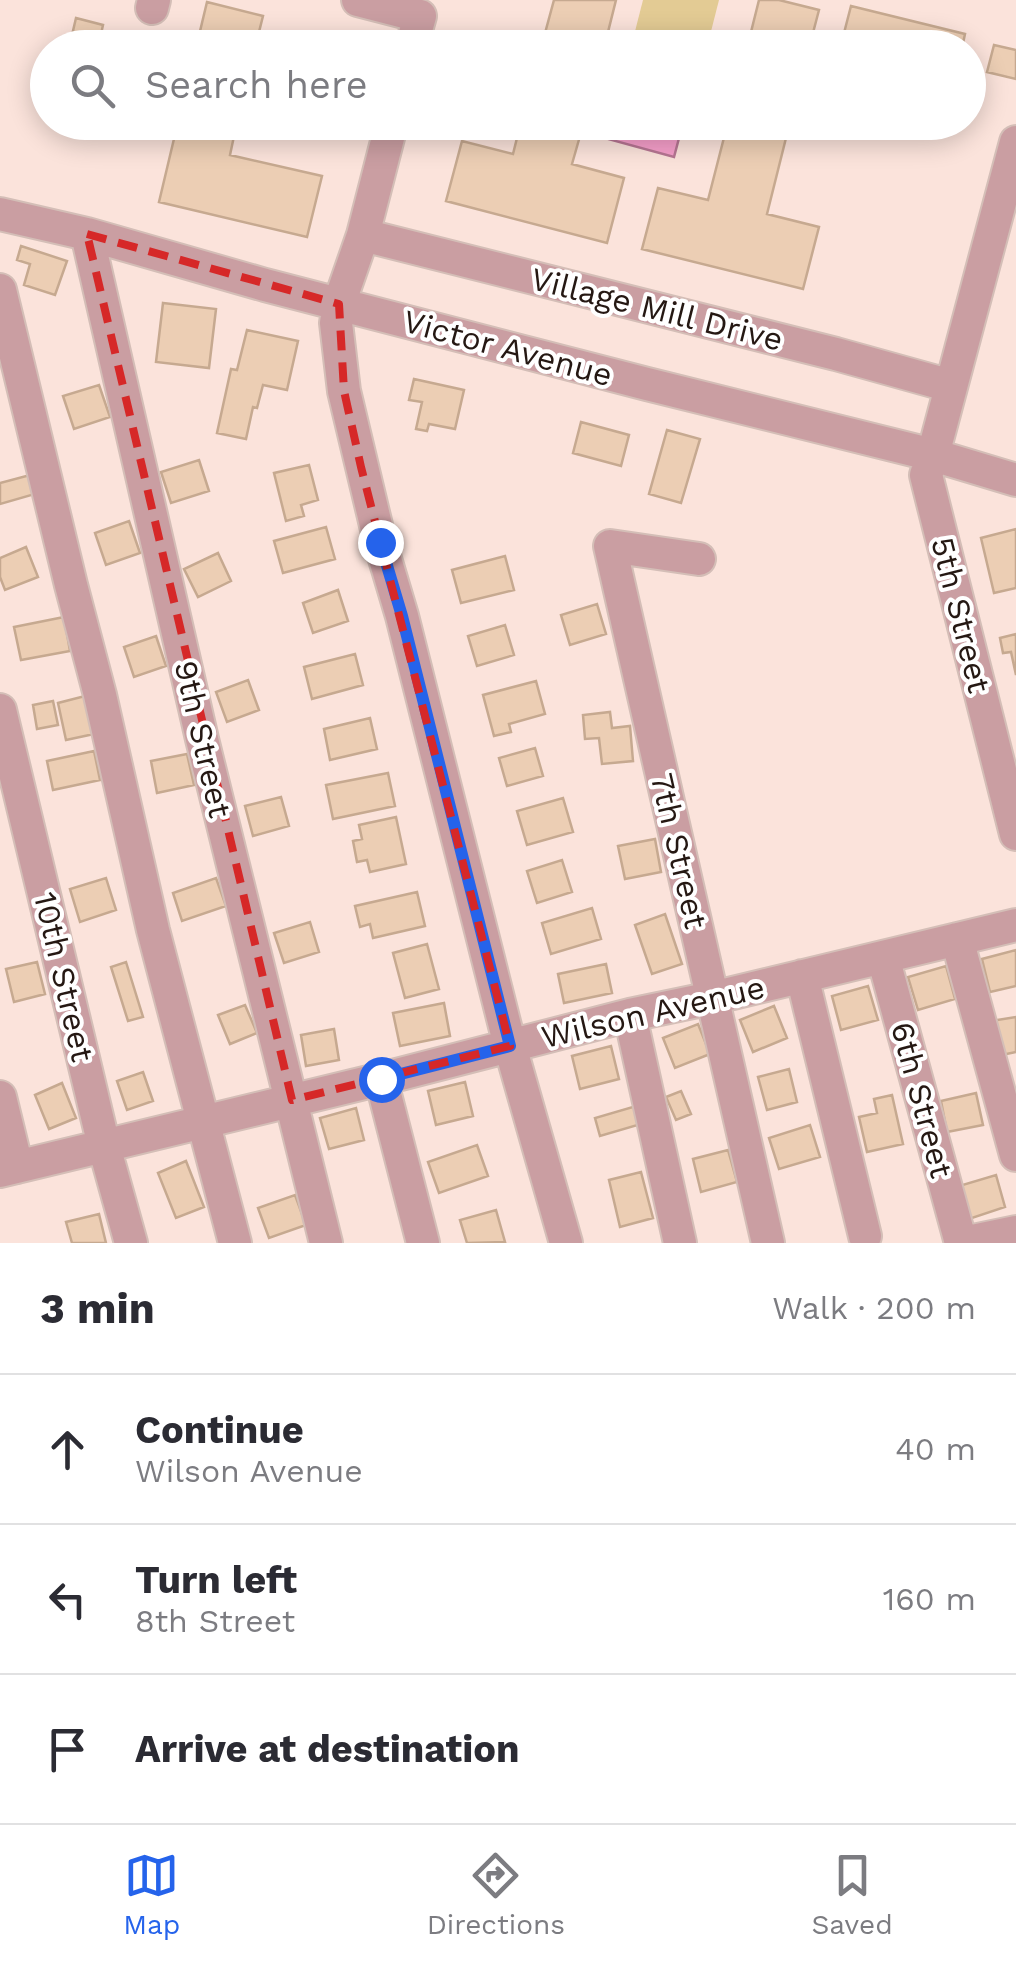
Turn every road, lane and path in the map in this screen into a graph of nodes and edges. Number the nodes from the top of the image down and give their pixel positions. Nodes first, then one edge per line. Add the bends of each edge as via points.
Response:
1 (358, 0) edge
2 (411, 30) edge
3 (387, 140) edge
4 (1016, 142) edge
5 (0, 214) edge
6 (87, 234) junction
7 (363, 235) junction
8 (0, 290) edge
9 (338, 304) junction
10 (951, 386) junction
11 (933, 455) junction
12 (1016, 480) edge
13 (698, 559) dead end
14 (0, 710) edge
15 (1016, 834) edge
16 (1016, 925) edge
17 (957, 939) junction
18 (883, 957) junction
19 (802, 976) junction
20 (712, 998) junction
21 (630, 1015) junction
22 (510, 1046) junction
23 (381, 1079) junction
24 (0, 1097) edge
25 (292, 1100) junction
26 (204, 1122) junction
27 (104, 1146) junction
28 (1016, 1155) edge
29 (9, 1169) edge
30 (1016, 1232) edge
31 (865, 1236) dead end
32 (131, 1243) edge
33 (234, 1243) edge
34 (326, 1243) edge
35 (423, 1243) edge
36 (566, 1243) edge
37 (680, 1243) edge
38 (768, 1243) edge
39 (962, 1243) edge

1 - 2 street
3 - 7 street
4 - 10 street, 5th Street
5 - 6 street, Victor Avenue
6 - 9 street, Victor Avenue
6 - 25 street, 9th Street
7 - 9 street
7 - 10 street, Village Mill Drive
8 - 26 street
9 - 11 street, Victor Avenue
9 - 22 street via 344,392
10 - 11 street, 5th Street
11 - 12 street, Victor Avenue
11 - 15 street, 5th Street via 926,475
13 - 20 street, 7th Street via 610,546
14 - 27 street, 10th Street
16 - 17 street, Wilson Avenue
17 - 18 street, Wilson Avenue
17 - 28 street
18 - 19 street, Wilson Avenue
18 - 39 street, 6th Street
19 - 20 street, Wilson Avenue
19 - 31 street
20 - 21 street, Wilson Avenue
20 - 38 street, 7th Street
21 - 22 street, Wilson Avenue
21 - 37 street
22 - 23 street, Wilson Avenue
22 - 36 street
23 - 25 street, Wilson Avenue
23 - 35 street
24 - 29 street
25 - 26 street, Wilson Avenue
25 - 34 street, 9th Street
26 - 27 street, Wilson Avenue
26 - 33 street
27 - 29 street, Wilson Avenue
27 - 32 street, 10th Street
30 - 39 street

